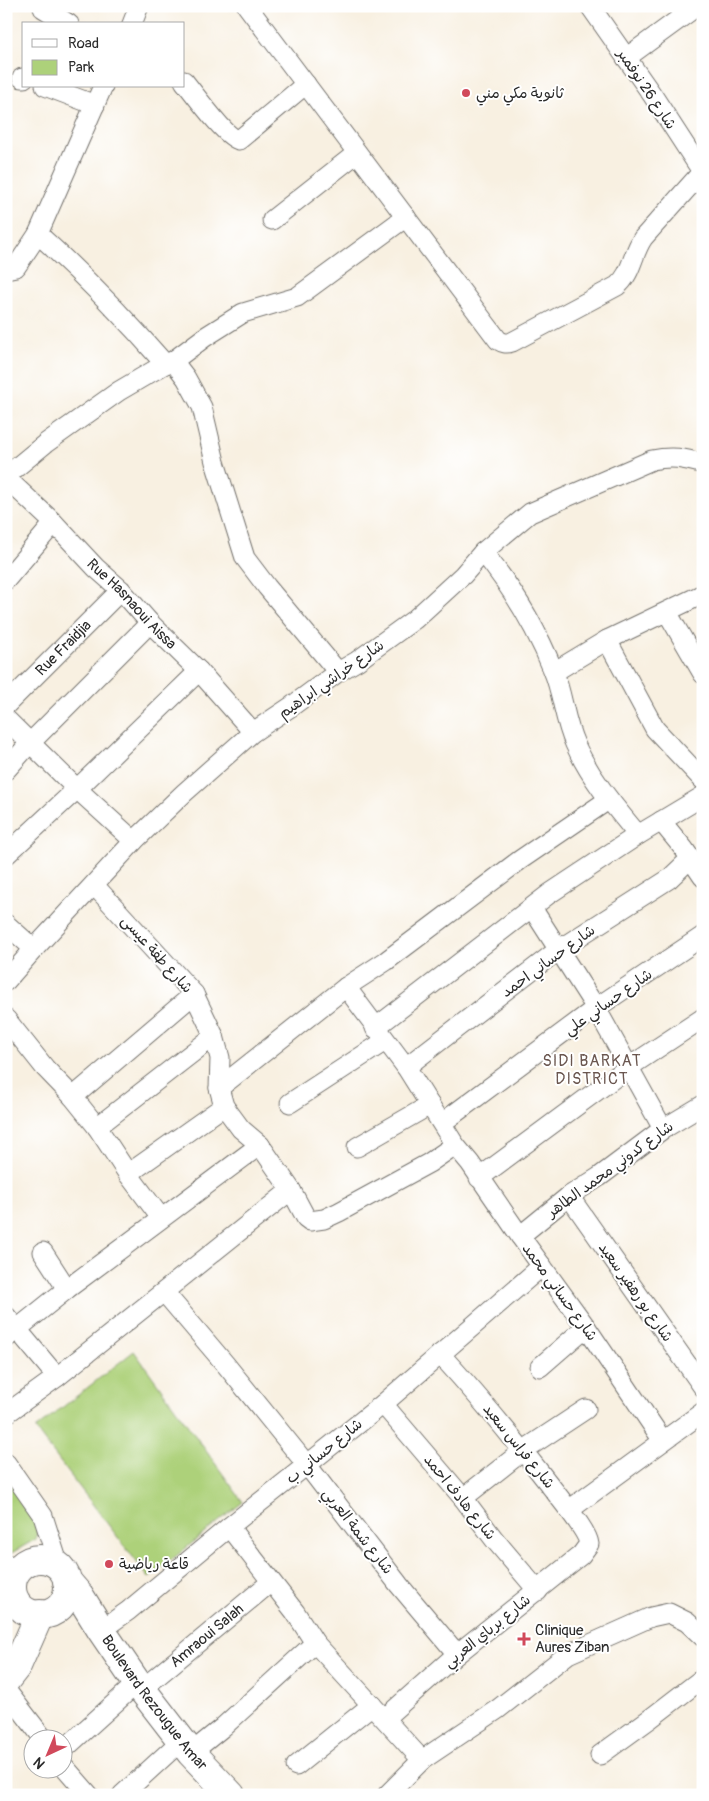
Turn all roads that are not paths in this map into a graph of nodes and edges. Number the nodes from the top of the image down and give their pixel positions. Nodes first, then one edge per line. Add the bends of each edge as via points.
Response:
1 (247, 6) edge
2 (590, 6) edge
3 (697, 6) edge
4 (43, 8) dead end
5 (65, 22) edge
6 (626, 58) junction
7 (185, 82) edge
8 (306, 84) junction
9 (51, 88) edge
10 (102, 88) edge
11 (95, 104) junction
12 (357, 153) junction
13 (702, 172) edge
14 (406, 218) junction
15 (272, 220) dead end
16 (38, 234) junction
17 (11, 268) edge
18 (169, 362) junction
19 (703, 464) edge
20 (6, 477) edge
21 (54, 523) junction
22 (483, 552) junction
23 (6, 580) edge
24 (121, 590) junction
25 (703, 594) edge
26 (667, 612) junction
27 (150, 623) junction
28 (607, 640) junction
29 (199, 670) junction
30 (338, 672) junction
31 (554, 672) junction
32 (703, 674) edge
33 (6, 705) edge
34 (6, 719) edge
35 (253, 732) junction
36 (30, 743) junction
37 (6, 770) edge
38 (703, 780) edge
39 (77, 789) junction
40 (703, 796) edge
41 (608, 800) junction
42 (661, 822) junction
43 (638, 835) junction
44 (134, 841) junction
45 (6, 854) edge
46 (691, 858) junction
47 (703, 877) edge
48 (94, 885) junction
49 (532, 908) junction
50 (6, 924) edge
51 (703, 936) edge
52 (34, 948) junction
53 (558, 950) junction
54 (6, 981) edge
55 (346, 987) junction
56 (194, 994) junction
57 (596, 1008) junction
58 (703, 1018) edge
59 (6, 1019) edge
60 (380, 1034) junction
61 (214, 1036) junction
62 (406, 1067) junction
63 (629, 1067) junction
64 (219, 1088) junction
65 (73, 1097) junction
66 (290, 1103) dead end
67 (430, 1105) junction
68 (224, 1106) junction
69 (703, 1106) edge
70 (442, 1123) junction
71 (97, 1127) junction
72 (663, 1129) junction
73 (260, 1144) junction
74 (455, 1145) junction
75 (357, 1147) dead end
76 (128, 1174) junction
77 (479, 1178) junction
78 (291, 1190) junction
79 (570, 1196) junction
80 (161, 1218) junction
81 (520, 1236) junction
82 (43, 1252) dead end
83 (542, 1266) junction
84 (67, 1289) junction
85 (164, 1292) junction
86 (586, 1327) junction
87 (10, 1328) edge
88 (440, 1354) junction
89 (540, 1367) dead end
90 (57, 1377) junction
91 (703, 1387) edge
92 (382, 1404) junction
93 (586, 1409) dead end
94 (703, 1412) edge
95 (6, 1414) edge
96 (663, 1441) junction
97 (524, 1450) junction
98 (6, 1463) edge
99 (307, 1465) junction
100 (463, 1498) junction
101 (569, 1510) junction
102 (229, 1527) junction
103 (589, 1544) joint
104 (63, 1574) junction
105 (11, 1582) edge
106 (271, 1582) junction
107 (538, 1590) junction
108 (47, 1613) junction
109 (100, 1630) junction
110 (703, 1637) edge
111 (315, 1643) junction
112 (457, 1654) junction
113 (703, 1678) edge
114 (6, 1680) edge
115 (139, 1686) junction
116 (6, 1690) edge
117 (379, 1712) junction
118 (35, 1728) edge
119 (72, 1743) edge
120 (186, 1747) junction
121 (600, 1755) dead end
122 (422, 1760) junction
123 (296, 1766) dead end
124 (72, 1775) edge
125 (89, 1795) edge
126 (122, 1795) edge
127 (231, 1795) edge
128 (387, 1795) edge

1 - 8 street
2 - 6 street, شارع 26 نوفمبر
3 - 6 street
4 - 5 street
6 - 13 street, شارع 26 نوفمبر
7 - 8 street via 235,140
8 - 12 street
9 - 11 street
10 - 11 street
11 - 16 street
12 - 14 street
12 - 15 street
13 - 14 street via 643,238 624,281 507,344 498,340
14 - 18 street via 297,297 242,313
16 - 17 street
16 - 18 street
18 - 20 street via 119,391 46,443
18 - 30 street via 186,378 202,407 245,558
19 - 22 street, شارع خراشي ابراهيم via 682,458 664,458 632,467 530,513
20 - 21 street, Rue Hasnaoui Aissa
21 - 23 street
21 - 24 street, Rue Hasnaoui Aissa
22 - 30 street, شارع خراشي ابراهيم via 415,619 357,662
22 - 31 street via 515,595
24 - 27 street, Rue Hasnaoui Aissa
24 - 33 street, Rue Fraidjia
25 - 26 street
26 - 28 street
26 - 32 street
27 - 29 street, Rue Hasnaoui Aissa
27 - 36 street
28 - 31 street
28 - 38 street via 655,730
29 - 35 street, Rue Hasnaoui Aissa
29 - 39 street
30 - 35 street, شارع خراشي ابراهيم
31 - 41 street via 575,744
34 - 36 street
35 - 44 street, شارع خراشي ابراهيم
36 - 37 street
36 - 39 street
39 - 44 street
39 - 45 street
40 - 42 street
41 - 43 street
41 - 55 street
42 - 43 street
42 - 46 street
43 - 49 street
44 - 48 street, شارع خراشي ابراهيم
46 - 47 street
46 - 53 street, شارع حساني احمد via 669,879
48 - 52 street, شارع خراشي ابراهيم
48 - 56 street, شارع طفة عيسى
49 - 53 street
49 - 60 street via 449,969
50 - 52 street
51 - 57 street, شارع حساني علي
52 - 54 street, شارع خراشي ابراهيم
53 - 57 street
53 - 62 street, شارع حساني احمد
55 - 60 street, شارع حساني محمد
55 - 64 street
56 - 61 street, شارع طفة عيسى
56 - 65 street
57 - 63 street
57 - 70 street, شارع حساني علي
58 - 63 street
59 - 65 street
60 - 62 street, شارع حساني محمد
60 - 66 street
61 - 64 street, شارع طفة عيسى via 220,1058
61 - 71 street
62 - 67 street, شارع حساني محمد
63 - 72 street
63 - 77 street
64 - 68 street
65 - 71 street
67 - 70 street, شارع حساني محمد
67 - 75 street
68 - 73 street via 242,1129
68 - 76 street
69 - 72 street, شارع كدوني محمد الطاهر
70 - 74 street, شارع حساني محمد
71 - 76 street
72 - 79 street, شارع كدوني محمد الطاهر
73 - 78 street
73 - 80 street
74 - 77 street, شارع حساني محمد
74 - 78 street via 429,1163 324,1219 310,1221 306,1218
76 - 80 street
77 - 81 street, شارع حساني محمد
78 - 85 street
79 - 81 street, شارع كدوني محمد الطاهر
79 - 91 street, شارع بو رهفير سعيد
80 - 84 street
81 - 83 street, شارع حساني محمد
82 - 84 street
83 - 86 street, شارع حساني محمد
83 - 88 street, شارع حساني ب
84 - 87 street
85 - 90 street
85 - 99 street, شارع شمة العربي
86 - 89 street
86 - 96 street, شارع حساني محمد
87 - 90 street
88 - 92 street, شارع حساني ب
88 - 97 street, شارع فراس سعيد
90 - 95 street
92 - 99 street, شارع حساني ب
92 - 100 street, شارع هادف احمد
93 - 97 street
94 - 96 street
96 - 101 street
97 - 100 street
97 - 101 street, شارع فراس سعيد
98 - 104 street via 43,1516
99 - 102 street, شارع حساني ب
99 - 112 street, شارع شمة العربي via 399,1585
100 - 107 street, شارع هادف احمد
101 - 103 street, شارع فراس سعيد
102 - 106 street
102 - 109 street, شارع حساني ب via 128,1611
103 - 107 street, شارع برباي العربي via 581,1555
104 - 105 main road via 51,1561 34,1559
104 - 108 main road via 68,1590 65,1599
104 - 109 main road via 86,1604
105 - 108 main road via 26,1610
106 - 111 street
106 - 115 street, Amraoui Salah
107 - 112 street, شارع برباي العربي
108 - 109 main road via 79,1615
108 - 114 main road
109 - 115 main road, Boulevard Rezougue Amar
110 - 122 street via 687,1622 669,1613 651,1617 568,1654 498,1709
111 - 117 street
111 - 120 street via 223,1727
112 - 117 street, شارع برباي العربي
113 - 121 street
115 - 119 street, Amraoui Salah
115 - 120 main road, Boulevard Rezougue Amar
116 - 118 street
117 - 122 street
117 - 123 street, شارع برباي العربي
120 - 126 street
120 - 127 main road, Boulevard Rezougue Amar
122 - 128 street
124 - 125 street

